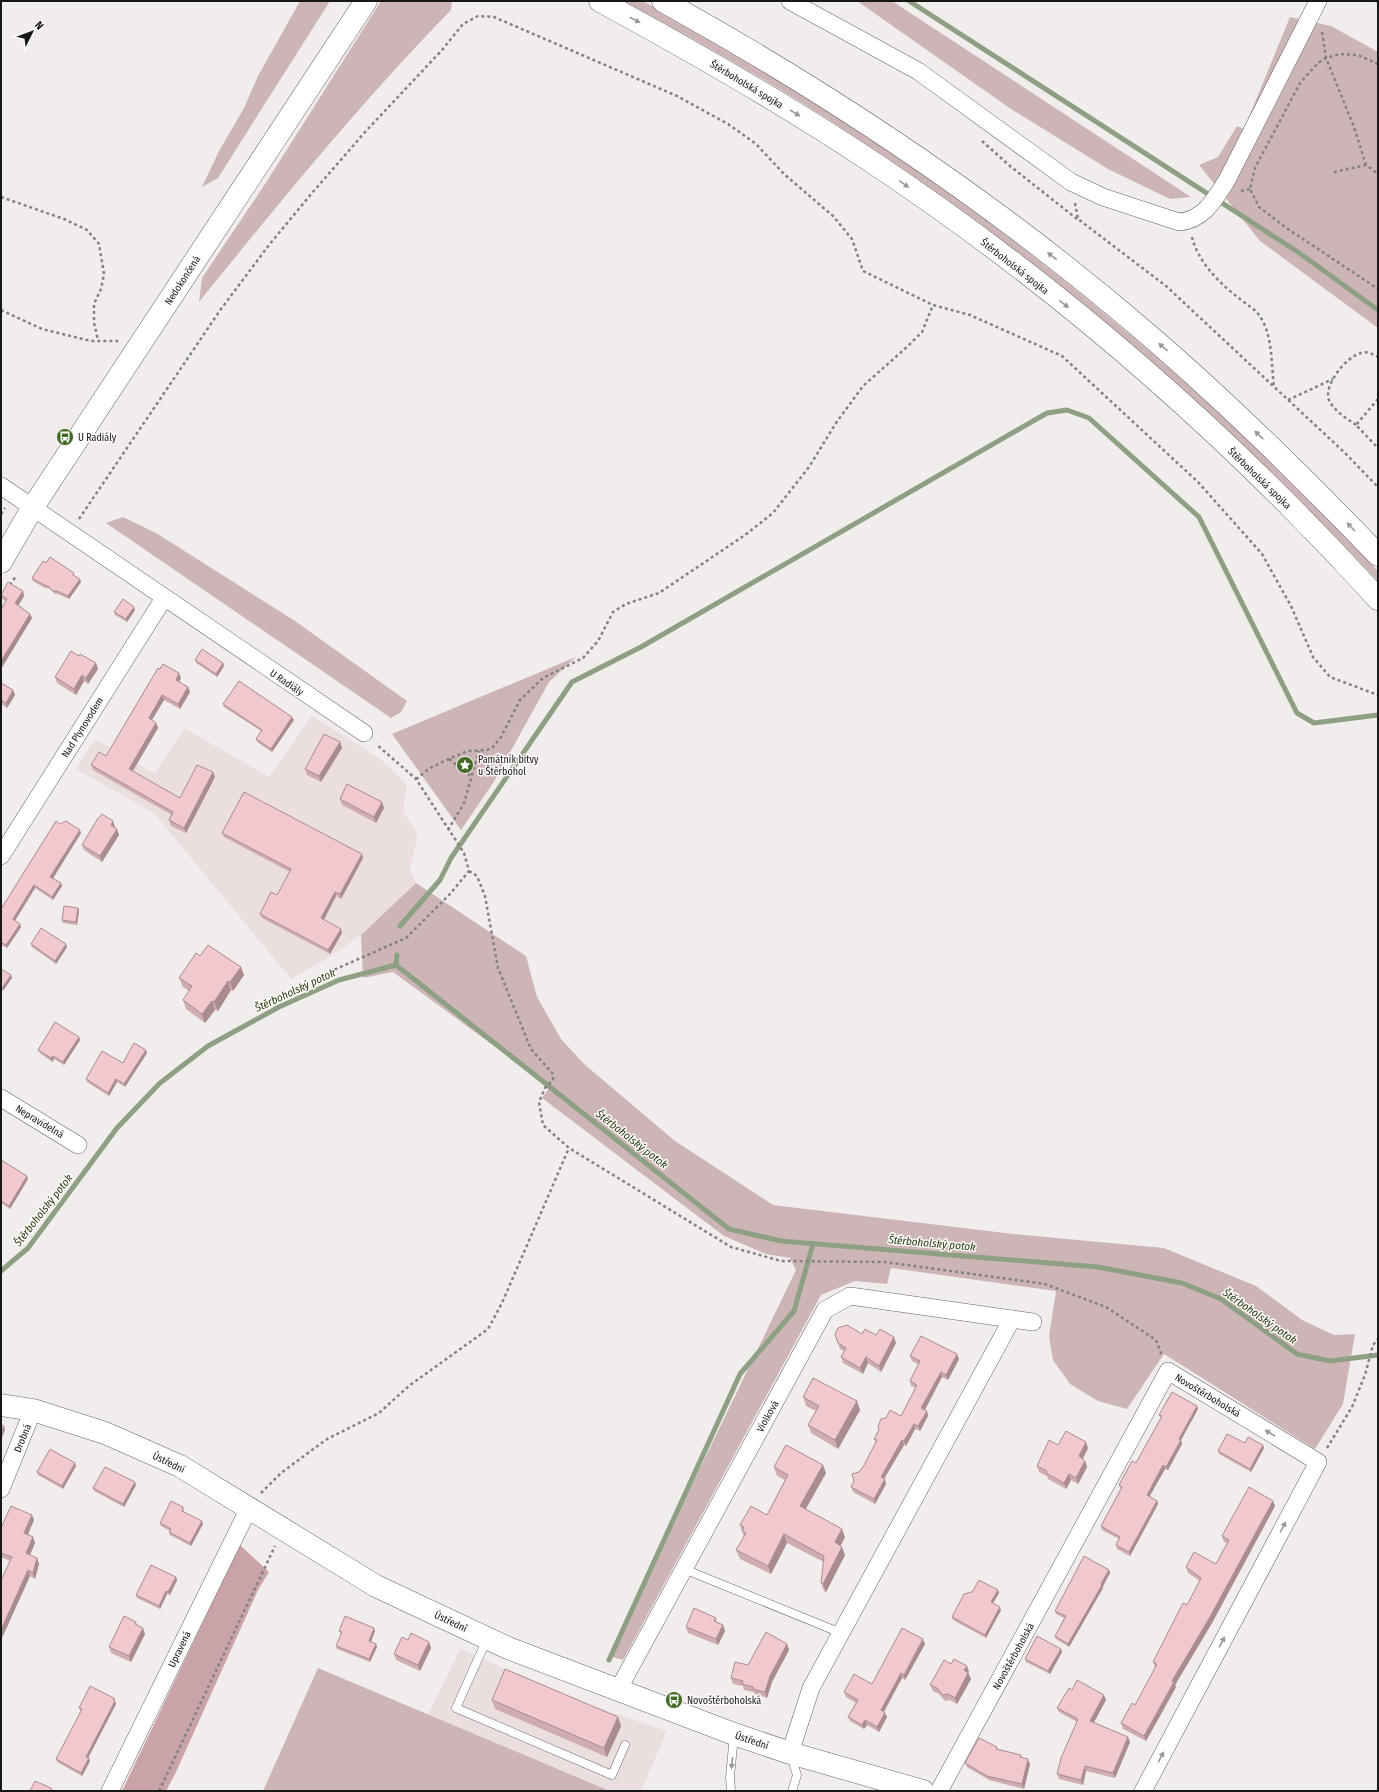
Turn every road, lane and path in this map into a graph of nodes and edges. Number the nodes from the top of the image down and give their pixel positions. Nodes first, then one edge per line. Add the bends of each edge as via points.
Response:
1 (366, 1) edge
2 (600, 1) edge
3 (663, 1) edge
4 (790, 1) edge
5 (1318, 3) edge
6 (1326, 58) junction
7 (1378, 64) edge
8 (1366, 166) junction
9 (1334, 172) dead end
10 (1378, 174) edge
11 (1071, 182) junction
12 (1, 197) edge
13 (1188, 221) junction
14 (1378, 289) edge
15 (933, 305) junction
16 (1, 310) edge
17 (98, 340) junction
18 (120, 341) dead end
19 (1378, 357) edge
20 (1333, 379) junction
21 (1275, 388) junction
22 (1378, 399) edge
23 (1288, 400) junction
24 (1356, 425) junction
25 (1378, 448) edge
26 (1, 486) edge
27 (1378, 487) edge
28 (33, 507) junction
29 (70, 533) junction
30 (1378, 555) edge
31 (1, 562) edge
32 (164, 598) junction
33 (1378, 599) edge
34 (1378, 695) edge
35 (364, 734) joint
36 (479, 752) junction
37 (449, 759) junction
38 (472, 776) junction
39 (416, 779) junction
40 (448, 830) junction
41 (1, 856) edge
42 (469, 871) junction
43 (329, 972) dead end
44 (1, 1098) edge
45 (78, 1145) dead end
46 (569, 1148) junction
47 (1012, 1319) junction
48 (1033, 1322) dead end
49 (1378, 1339) edge
50 (1168, 1371) junction
51 (1, 1405) edge
52 (33, 1410) junction
53 (1318, 1462) junction
54 (1, 1489) edge
55 (249, 1508) junction
56 (283, 1529) junction
57 (684, 1569) junction
58 (841, 1633) junction
59 (487, 1638) junction
60 (618, 1690) junction
61 (734, 1734) junction
62 (626, 1745) dead end
63 (790, 1753) junction
64 (110, 1791) edge
65 (159, 1791) edge
66 (731, 1791) edge
67 (792, 1791) edge
68 (923, 1791) edge
69 (939, 1791) edge
70 (1143, 1791) edge

1 - 28 main road, Nedokončená
2 -> 33 main road, Štěrboholská spojka via 682,45 817,126 948,215 1015,265 1108,340 1221,439 1284,500
30 -> 3 main road via 1267,442 1143,330 1054,258 906,149 761,56
4 - 11 street via 918,71
5 - 6 path
5 - 13 street via 1227,180 1215,200 1198,217
6 - 7 path via 1340,54 1358,55
6 - 8 path via 1354,127
6 - 14 path via 1318,63 1300,84 1256,168 1250,189 1259,207
8 - 9 path
8 - 10 path
11 - 13 street via 1134,208 1179,222
11 - 21 path via 1078,219 1166,286
12 - 17 path via 64,219 87,230 99,244 104,274 94,304
13 - 21 path via 1195,248 1206,264 1224,286 1260,316 1267,332
15 - 29 path via 863,271 852,239 833,216 784,174 756,144 728,124 677,96 616,68 494,17 478,16 463,24 366,131 270,245 221,309
15 - 34 path via 970,315 1062,356 1198,482 1262,554 1291,606 1313,657 1330,677
15 - 36 path via 922,332 863,386 809,467 773,514 659,593 626,604 613,612 598,641 583,658 543,678 520,700 493,747
16 - 17 path via 42,329
17 - 18 path
19 - 20 path via 1372,353 1362,352 1351,357
20 - 23 path
20 - 24 path via 1327,390 1328,399 1339,413
21 - 23 path
22 - 24 path
23 - 27 path
24 - 25 path
26 - 28 street, U Radiály
28 - 29 street, U Radiály
28 - 31 main road, Nedokončená
29 - 32 street, U Radiály
32 - 35 street, U Radiály
32 - 41 street, Nad Plynovodem
35 - 39 path
36 - 37 path via 468,751
36 - 38 path
37 - 38 path
37 - 39 path via 430,768
38 - 40 path via 464,803
39 - 40 path
40 - 42 path via 464,853
42 - 43 path via 406,938
42 - 46 path via 477,876 485,896 498,968 531,1049 553,1074 553,1080 545,1088 539,1102 543,1125
44 - 45 street, Nepravidelná
46 - 50 path via 731,1247 781,1261 885,1262 1045,1284 1106,1307 1156,1340
46 - 55 path via 502,1303 488,1329 410,1385 379,1413 327,1439 281,1473
47 - 48 street, Violková
47 - 57 street, Violková via 850,1296 825,1310
47 - 58 street
49 - 53 path via 1373,1345 1365,1375 1352,1406
53 -> 50 street, Novoštěrboholská
50 - 69 street, Novoštěrboholská
51 - 52 main road, Ústřední
52 - 54 street, Drobná
52 - 55 main road, Ústřední via 105,1432 180,1466
70 -> 53 street
55 - 56 main road, Ústřední
55 - 64 street, Upravená
56 - 59 main road, Ústřední via 376,1586
56 - 65 path
57 - 58 lane
57 - 60 street, Violková
58 - 63 street via 812,1688
59 - 60 main road, Ústřední
59 - 62 lane via 456,1708 612,1775
60 - 61 main road, Ústřední
61 - 63 main road, Ústřední
61 -> 66 lane
63 - 67 lane via 797,1775
63 - 68 main road, Ústřední

